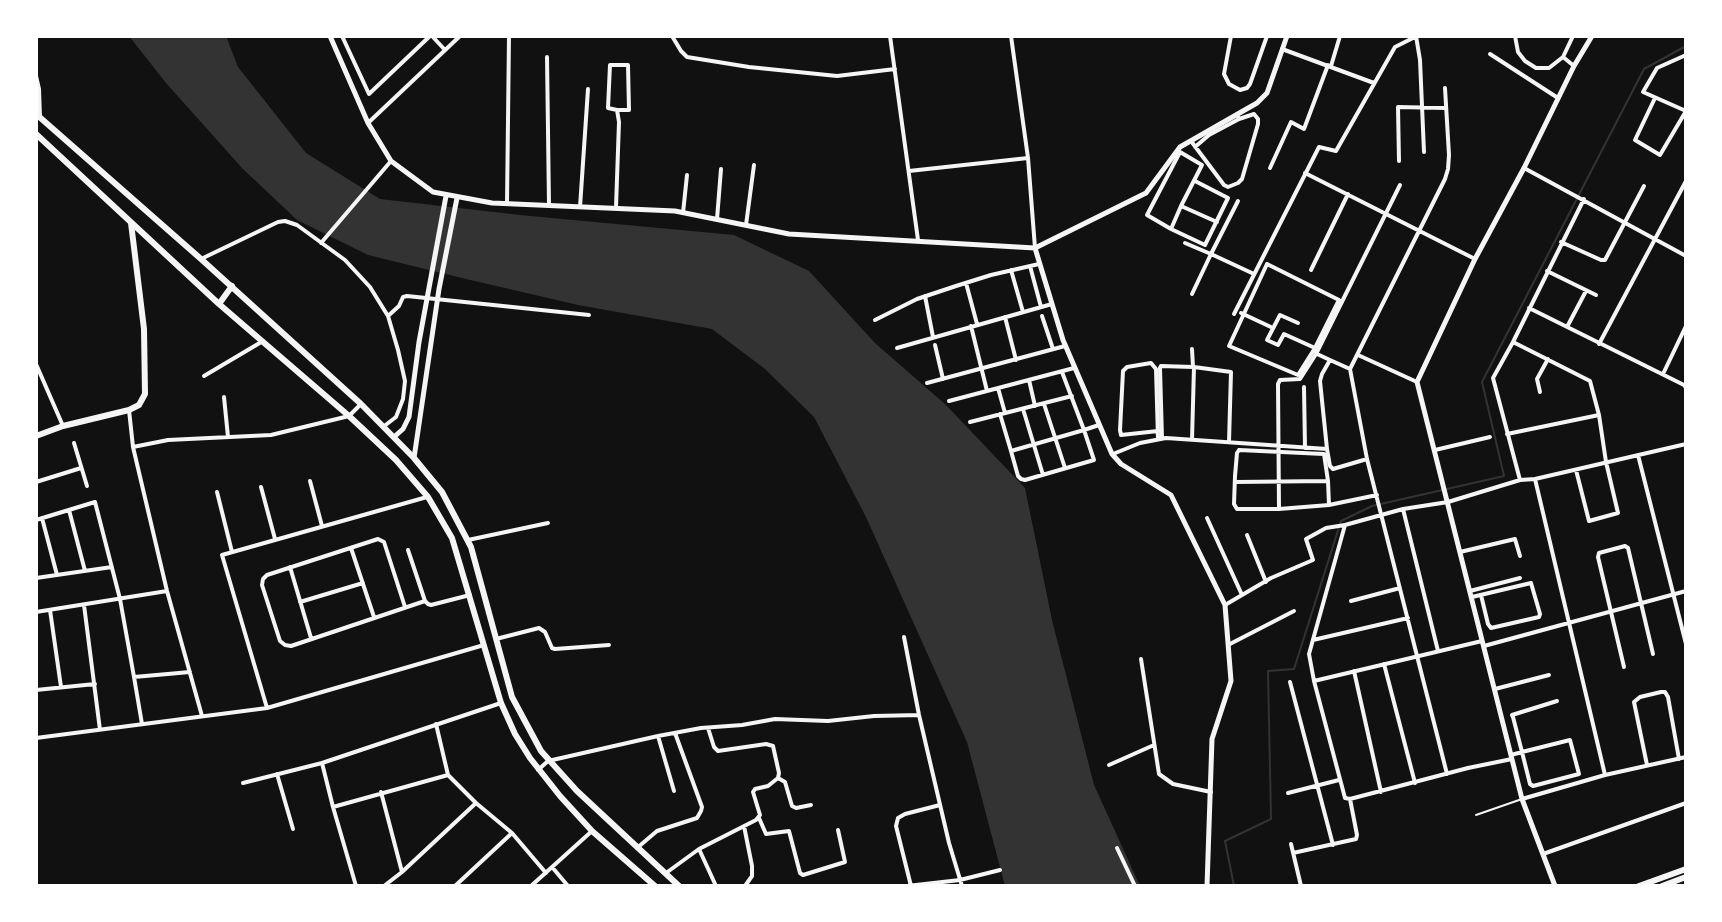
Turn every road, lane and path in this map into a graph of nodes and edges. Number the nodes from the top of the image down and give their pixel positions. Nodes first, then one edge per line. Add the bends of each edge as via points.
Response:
1 (330, 36) edge
2 (342, 36) edge
3 (431, 36) edge
4 (450, 36) edge
5 (460, 36) edge
6 (509, 36) edge
7 (672, 36) edge
8 (890, 36) edge
9 (1011, 36) edge
10 (1231, 36) edge
11 (1267, 36) edge
12 (1287, 36) edge
13 (1340, 36) edge
14 (1416, 36) edge
15 (1515, 36) edge
16 (1573, 36) edge
17 (1592, 36) edge
18 (1670, 36) edge
19 (1677, 36) edge
20 (454, 42) junction
21 (1282, 49) junction
22 (445, 50) junction
23 (1490, 54) dead end
24 (1686, 55) edge
25 (547, 57) dead end
26 (1563, 57) junction
27 (1329, 66) junction
28 (1574, 66) junction
29 (895, 69) junction
30 (36, 76) edge
31 (1374, 82) junction
32 (1445, 88) dead end
33 (588, 90) dead end
34 (1558, 98) junction
35 (1655, 98) junction
36 (1422, 108) junction
37 (1445, 108) junction
38 (617, 110) junction
39 (1686, 111) edge
40 (38, 116) edge
41 (1238, 117) junction
42 (368, 123) junction
43 (36, 134) edge
44 (1191, 141) junction
45 (1195, 147) junction
46 (1179, 151) junction
47 (1424, 152) dead end
48 (1028, 158) junction
49 (391, 161) junction
50 (1399, 161) dead end
51 (754, 165) dead end
52 (1270, 168) dead end
53 (1524, 168) junction
54 (721, 169) dead end
55 (909, 171) junction
56 (1305, 173) junction
57 (687, 175) dead end
58 (1195, 181) junction
59 (1686, 181) edge
60 (1400, 184) dead end
61 (1644, 186) dead end
62 (1348, 194) junction
63 (446, 196) junction
64 (457, 198) junction
65 (1583, 199) junction
66 (1238, 201) dead end
67 (507, 203) junction
68 (549, 205) junction
69 (1181, 206) junction
70 (580, 207) junction
71 (616, 207) junction
72 (683, 213) junction
73 (1385, 214) junction
74 (717, 219) junction
75 (1216, 222) junction
76 (1626, 222) junction
77 (131, 223) junction
78 (746, 225) junction
79 (1172, 229) junction
80 (1419, 231) junction
81 (1656, 239) junction
82 (918, 240) junction
83 (321, 243) junction
84 (1185, 243) dead end
85 (1561, 243) junction
86 (1035, 248) junction
87 (1211, 254) junction
88 (1686, 255) edge
89 (201, 259) junction
90 (1475, 259) junction
91 (1039, 264) junction
92 (1030, 266) junction
93 (1011, 270) junction
94 (1311, 270) dead end
95 (1547, 271) junction
96 (1254, 274) junction
97 (966, 283) junction
98 (232, 286) junction
99 (1586, 291) junction
100 (1192, 294) dead end
101 (1596, 296) dead end
102 (925, 297) junction
103 (219, 304) junction
104 (1052, 304) junction
105 (1041, 307) junction
106 (1529, 308) junction
107 (1023, 312) junction
108 (1242, 314) junction
109 (589, 315) dead end
110 (388, 316) junction
111 (1042, 316) dead end
112 (1005, 317) junction
113 (875, 320) dead end
114 (1298, 323) dead end
115 (977, 324) junction
116 (971, 326) junction
117 (1686, 326) edge
118 (1273, 327) junction
119 (1567, 327) junction
120 (933, 337) junction
121 (263, 341) junction
122 (1514, 342) junction
123 (1599, 344) junction
124 (935, 345) dead end
125 (1065, 346) junction
126 (897, 348) dead end
127 (1315, 348) junction
128 (1053, 349) junction
129 (1192, 349) dead end
130 (1316, 354) junction
131 (1358, 355) junction
132 (1548, 359) junction
133 (1016, 360) junction
134 (1330, 360) junction
135 (36, 366) edge
136 (1193, 367) junction
137 (1074, 368) junction
138 (981, 369) junction
139 (1350, 369) junction
140 (1062, 372) junction
141 (1663, 374) junction
142 (204, 376) dead end
143 (943, 379) junction
144 (1029, 380) junction
145 (1417, 382) junction
146 (927, 383) dead end
147 (1304, 387) dead end
148 (998, 388) junction
149 (1686, 388) edge
150 (987, 391) junction
151 (1540, 392) dead end
152 (1072, 396) junction
153 (224, 397) dead end
154 (949, 401) dead end
155 (361, 404) junction
156 (1044, 404) junction
157 (1035, 406) junction
158 (1023, 409) junction
159 (129, 410) junction
160 (1002, 414) junction
161 (1599, 415) junction
162 (349, 416) junction
163 (970, 422) dead end
164 (1099, 425) junction
165 (63, 426) junction
166 (383, 427) junction
167 (1084, 430) junction
168 (1158, 431) junction
169 (1507, 434) junction
170 (36, 436) edge
171 (228, 437) junction
172 (394, 437) junction
173 (1490, 437) dead end
174 (1055, 438) junction
175 (1160, 438) junction
176 (1192, 440) junction
177 (1229, 442) junction
178 (74, 443) dead end
179 (1033, 444) junction
180 (1686, 444) edge
181 (1278, 446) junction
182 (134, 447) junction
183 (1305, 448) junction
184 (1327, 448) junction
185 (1435, 450) junction
186 (1011, 451) junction
187 (1278, 453) junction
188 (1112, 454) junction
189 (1638, 455) junction
190 (414, 458) junction
191 (1367, 459) junction
192 (1606, 462) junction
193 (81, 468) junction
194 (1065, 468) junction
195 (1576, 470) junction
196 (36, 473) edge
197 (1042, 475) junction
198 (1534, 479) junction
199 (1520, 480) junction
200 (37, 481) edge
201 (310, 481) dead end
202 (1278, 481) junction
203 (1328, 481) junction
204 (1235, 482) junction
205 (87, 486) dead end
206 (261, 487) dead end
207 (217, 492) dead end
208 (1377, 495) junction
209 (428, 497) junction
210 (1448, 500) junction
211 (1329, 505) junction
212 (1279, 509) junction
213 (1403, 509) junction
214 (69, 510) junction
215 (1381, 515) junction
216 (42, 518) junction
217 (1207, 518) dead end
218 (36, 519) edge
219 (548, 522) dead end
220 (1344, 525) junction
221 (322, 526) junction
222 (1247, 535) dead end
223 (275, 539) junction
224 (468, 540) junction
225 (351, 548) junction
226 (408, 550) dead end
227 (232, 552) junction
228 (1460, 552) junction
229 (1520, 556) dead end
230 (112, 567) junction
231 (290, 567) junction
232 (86, 571) junction
233 (57, 575) junction
234 (36, 578) edge
235 (1521, 578) dead end
236 (363, 582) junction
237 (1266, 582) junction
238 (1400, 588) junction
239 (167, 591) junction
240 (1686, 591) edge
241 (1471, 594) junction
242 (1674, 594) junction
243 (471, 595) junction
244 (1242, 595) junction
245 (1480, 595) junction
246 (120, 599) junction
247 (425, 601) junction
248 (1351, 601) dead end
249 (300, 602) junction
250 (1641, 603) junction
251 (84, 605) junction
252 (1225, 605) junction
253 (405, 607) junction
254 (50, 610) junction
255 (1294, 611) dead end
256 (1611, 611) junction
257 (36, 612) edge
258 (374, 617) junction
259 (1408, 618) junction
260 (1568, 621) junction
261 (904, 637) dead end
262 (311, 638) junction
263 (496, 639) junction
264 (1313, 641) junction
265 (1483, 643) junction
266 (1686, 644) edge
267 (484, 645) junction
268 (609, 645) dead end
269 (1228, 645) junction
270 (1438, 651) junction
271 (1653, 654) dead end
272 (1418, 655) junction
273 (1141, 659) dead end
274 (1384, 664) junction
275 (1624, 667) dead end
276 (1354, 671) junction
277 (190, 672) junction
278 (1549, 675) dead end
279 (134, 677) junction
280 (1314, 681) junction
281 (1290, 682) dead end
282 (95, 684) junction
283 (61, 687) junction
284 (1495, 689) junction
285 (36, 690) edge
286 (1557, 702) dead end
287 (501, 703) junction
288 (267, 708) junction
289 (919, 715) junction
290 (202, 716) junction
291 (142, 724) junction
292 (436, 724) junction
293 (708, 728) junction
294 (100, 730) junction
295 (675, 733) junction
296 (658, 736) junction
297 (36, 738) edge
298 (1154, 745) junction
299 (1522, 752) junction
300 (1512, 757) junction
301 (1686, 757) edge
302 (1679, 759) junction
303 (548, 761) junction
304 (322, 763) junction
305 (1109, 765) dead end
306 (1647, 765) junction
307 (538, 770) junction
308 (277, 774) junction
309 (1447, 774) junction
310 (448, 775) junction
311 (1605, 775) junction
312 (778, 778) junction
313 (1339, 780) junction
314 (243, 783) dead end
315 (1415, 783) junction
316 (1318, 785) junction
317 (674, 791) dead end
318 (381, 792) junction
319 (1211, 792) junction
320 (1382, 792) junction
321 (1288, 793) dead end
322 (1350, 799) junction
323 (1522, 799) junction
324 (476, 803) junction
325 (1686, 803) edge
326 (811, 805) dead end
327 (940, 805) junction
328 (333, 807) junction
329 (1476, 815) dead end
330 (759, 818) junction
331 (744, 826) junction
332 (293, 829) dead end
333 (838, 830) dead end
334 (592, 831) junction
335 (512, 833) junction
336 (1291, 844) dead end
337 (1333, 844) junction
338 (636, 848) junction
339 (1117, 848) dead end
340 (699, 849) junction
341 (1293, 854) junction
342 (1543, 854) junction
343 (552, 867) junction
344 (1686, 869) edge
345 (1000, 870) dead end
346 (402, 872) junction
347 (546, 873) junction
348 (666, 873) junction
349 (1686, 877) edge
350 (960, 880) junction
351 (356, 886) edge
352 (384, 886) edge
353 (455, 886) edge
354 (531, 886) edge
355 (568, 886) edge
356 (655, 886) edge
357 (679, 886) edge
358 (716, 886) edge
359 (746, 886) edge
360 (910, 886) edge
361 (962, 886) edge
362 (1135, 886) edge
363 (1207, 886) edge
364 (1301, 886) edge
365 (1555, 886) edge
366 (1639, 886) edge
367 (1662, 886) edge

1 - 42 street
2 - 3 street via 369,94
3 - 22 street
4 - 20 street
5 - 20 street
6 - 67 street
7 - 29 street via 687,57 749,67 837,76
8 - 29 street
9 - 48 street
10 - 11 street via 1224,74 1229,84 1240,90 1250,84
12 - 21 street
13 - 27 street
14 - 31 street via 1395,47
14 - 36 street
15 - 26 street via 1518,52 1536,68 1549,68
16 - 26 street
17 - 28 street
18 - 19 street
20 - 22 street
21 - 27 street
21 - 41 street via 1267,93
22 - 42 street
23 - 34 street
24 - 35 street via 1654,70 1643,92
25 - 68 street
26 - 28 street
27 - 31 street
27 - 52 street via 1304,129 1290,122
28 - 34 street
29 - 55 street
30 - 40 street
31 - 56 street via 1336,151 1319,147
32 - 37 street
33 - 70 street
34 - 53 street
35 - 39 street
35 - 39 street via 1635,140 1660,155
36 - 37 street
36 - 47 street
36 - 50 street via 1398,107
37 - 80 street via 1448,169
38 - 38 street via 608,108 610,65 628,65 629,110
38 - 71 street
40 - 89 main road
41 - 44 street
41 - 45 street
41 - 45 street via 1254,114 1258,124 1238,183 1224,185
42 - 49 street
43 - 77 main road
44 - 45 street
44 - 46 street
46 - 58 street via 1202,165
46 - 79 street via 1147,215
46 - 86 street via 1146,193
48 - 55 street
48 - 86 street
49 - 63 street via 433,192
49 - 83 street
51 - 78 street
53 - 65 street
53 - 90 street
54 - 74 street
55 - 82 street
56 - 62 street
56 - 96 street
57 - 72 street
58 - 69 street
58 - 75 street via 1228,198
59 - 81 street
60 - 73 street
61 - 76 street
62 - 73 street
62 - 94 street
63 - 64 street
63 - 172 street via 409,417
64 - 67 street
64 - 190 street
65 - 76 street
65 - 85 street
66 - 87 street
67 - 68 street
68 - 70 street
69 - 75 street
69 - 79 street
70 - 71 street
71 - 72 street
72 - 74 street
73 - 80 street
73 - 130 street
74 - 78 street
75 - 79 street via 1205,245
76 - 81 street
76 - 85 street via 1605,260
77 - 103 main road
77 - 159 main road via 146,375 145,394 139,405
78 - 82 street via 789,234
80 - 90 street
80 - 131 street
81 - 88 street
81 - 123 street
82 - 86 street
83 - 89 street via 285,221
83 - 110 street via 355,270
84 - 87 street
85 - 95 street
86 - 91 street
87 - 96 street
87 - 100 street
89 - 98 main road
90 - 145 street
91 - 92 street
91 - 104 street
92 - 93 street
92 - 105 street
93 - 97 street
93 - 107 street
95 - 99 street
95 - 106 street
96 - 108 street via 1235,312
97 - 102 street
97 - 115 street
98 - 103 main road
98 - 155 main road
99 - 101 street
99 - 119 street
102 - 113 street
102 - 120 street
103 - 121 main road
104 - 105 street
104 - 125 street
105 - 107 street
106 - 119 street
106 - 122 street
107 - 112 street
108 - 118 street
108 - 127 street via 1229,346 1298,375
108 - 127 street via 1268,264 1338,300
109 - 110 street via 407,296
110 - 166 street via 405,381 396,417
111 - 128 street
112 - 115 street
112 - 133 street
114 - 118 street via 1280,315
115 - 116 street
116 - 120 street
116 - 138 street
117 - 141 street
118 - 127 street via 1267,340 1278,345 1284,334
119 - 123 street
120 - 126 street
121 - 142 street
121 - 162 main road
122 - 132 street
122 - 169 street via 1493,378
123 - 141 street
124 - 143 street
125 - 128 street
125 - 137 street
128 - 133 street
129 - 136 street
130 - 134 street
130 - 181 street via 1300,379 1280,380 1278,384
131 - 139 street
131 - 145 street
132 - 151 street via 1537,379
132 - 161 street via 1589,379
133 - 138 street
134 - 139 street
134 - 184 street via 1320,381
135 - 165 street
136 - 175 street via 1160,368
136 - 176 street
136 - 177 street via 1231,372
137 - 140 street
137 - 164 street
138 - 143 street
138 - 150 street
139 - 191 street
140 - 144 street
140 - 152 street
141 - 149 street
143 - 146 street
144 - 148 street
144 - 157 street
145 - 185 street
147 - 183 street
148 - 150 street
148 - 160 street
150 - 154 street
152 - 156 street
152 - 167 street
153 - 171 street
155 - 162 street
155 - 166 main road
156 - 157 street
156 - 174 street
157 - 158 street
158 - 160 street
158 - 179 street
159 - 165 main road
159 - 182 street
160 - 163 street
160 - 186 street
161 - 169 street
161 - 192 street
162 - 171 street via 272,435
162 - 209 main road
164 - 167 street
164 - 188 street
165 - 170 main road
166 - 172 main road
167 - 174 street
167 - 194 street via 1094,459
168 - 168 street via 1156,369 1151,363 1127,367 1121,435
168 - 175 street
169 - 199 street
171 - 182 street via 168,440
172 - 190 main road
173 - 185 street
174 - 179 street
174 - 194 street
175 - 176 street
175 - 188 street
176 - 177 street
177 - 181 street
178 - 193 street
179 - 186 street
179 - 197 street
180 - 189 street
181 - 183 street
181 - 187 street
182 - 239 street
183 - 184 street
184 - 191 street via 1333,469
185 - 210 street
186 - 197 street via 1021,479
187 - 202 street
187 - 203 street via 1324,454
187 - 204 street via 1239,450
188 - 252 street via 1121,464 1171,495
189 - 192 street
189 - 242 street
190 - 224 main road via 442,492
191 - 208 street
192 - 195 street
192 - 195 street via 1618,513 1590,522
193 - 200 street
193 - 205 street
194 - 197 street
195 - 198 street
196 - 200 street
198 - 199 street
198 - 260 street
199 - 210 street
201 - 221 street
202 - 203 street
202 - 204 street
202 - 212 street
203 - 211 street
204 - 212 street via 1237,509
206 - 223 street
207 - 227 street
208 - 211 street
208 - 215 street
209 - 221 street
209 - 243 main road via 452,538
210 - 213 street
210 - 228 street
211 - 212 street
213 - 215 street
213 - 270 street
214 - 216 street
214 - 230 street via 95,502
214 - 232 street
215 - 220 street
215 - 238 street
216 - 218 street
216 - 233 street
217 - 244 street
219 - 224 street
220 - 237 street via 1326,528 1306,539 1313,560
220 - 264 street
221 - 223 street
222 - 237 street
223 - 227 street
224 - 263 main road
225 - 231 street
225 - 236 street
225 - 253 street via 378,539 384,542
226 - 247 street
227 - 288 street via 222,555
228 - 229 street via 1515,539
228 - 241 street
230 - 232 street
230 - 246 street
231 - 249 street
231 - 262 street via 267,575 262,585 280,642 291,646
232 - 233 street
233 - 234 street
235 - 241 street
236 - 249 street
236 - 258 street
237 - 244 street
238 - 248 street
238 - 259 street
239 - 246 street
239 - 277 street
240 - 242 street
241 - 245 street
241 - 265 street
242 - 250 street
242 - 266 street
243 - 247 street via 431,605
243 - 267 main road
244 - 252 street
245 - 245 street via 1531,583 1539,617 1491,628
246 - 251 street
246 - 279 street
247 - 253 street
249 - 262 street
250 - 256 street
250 - 256 street via 1625,546 1598,556
250 - 271 street
251 - 254 street
251 - 282 street
252 - 269 street
253 - 258 street
254 - 257 street
254 - 283 street
255 - 269 street
256 - 260 street
256 - 275 street
258 - 262 street
259 - 264 street
259 - 272 street
260 - 265 street
260 - 311 street
261 - 289 street
263 - 268 street via 540,628 555,649
263 - 303 main road via 512,697
264 - 280 street via 1309,654
265 - 270 street
265 - 284 street
267 - 287 main road
267 - 288 street
269 - 319 street via 1231,681 1212,739
270 - 272 street
272 - 274 street
272 - 309 street
273 - 298 street
274 - 276 street
274 - 315 street
276 - 280 street
276 - 320 street
277 - 279 street
277 - 290 street
278 - 284 street
279 - 291 street
280 - 313 street
281 - 316 street
282 - 283 street
282 - 294 street
283 - 285 street
284 - 300 street
286 - 299 street via 1513,713
287 - 292 street
287 - 307 main road
288 - 290 street
289 - 293 street via 828,721 775,719
289 - 327 street
290 - 291 street
291 - 294 street
292 - 304 street
292 - 310 street
293 - 295 street
293 - 312 street via 718,751 773,746
294 - 297 street
295 - 296 street
295 - 338 street via 701,811 697,818 657,831
296 - 303 street
296 - 317 street
298 - 305 street
298 - 319 street via 1159,774 1173,784
299 - 299 street via 1570,740 1579,774 1531,785
299 - 300 street
300 - 309 street
300 - 323 street
301 - 302 street
302 - 306 street
302 - 306 street via 1668,697 1661,692 1634,702
303 - 307 street
303 - 338 main road
304 - 308 street
304 - 328 street
306 - 311 street
307 - 334 main road
308 - 314 street
308 - 332 street
309 - 315 street
310 - 318 street
310 - 324 street
311 - 323 street
312 - 326 street via 785,782 792,806
312 - 330 street via 753,792
313 - 316 street
313 - 322 street via 1343,795
315 - 320 street
316 - 321 street
316 - 337 street
318 - 328 street
318 - 346 street
319 - 363 street
320 - 322 street
322 - 337 street via 1356,837
323 - 329 lane
323 - 342 street
324 - 335 street
324 - 346 street
325 - 342 street
327 - 350 street
327 - 360 street via 898,818 896,826
328 - 351 street
330 - 331 street
330 - 333 street via 766,834 789,831 800,873 804,874 846,862
331 - 340 street
331 - 359 street via 752,866
334 - 343 street
334 - 356 main road
335 - 347 street
335 - 353 street
336 - 341 street
337 - 341 street
338 - 348 main road
339 - 362 street
340 - 348 street
340 - 358 street
341 - 364 street
342 - 365 street
343 - 347 street
343 - 355 street
344 - 366 main road
345 - 350 street
346 - 352 street
347 - 354 street
348 - 357 main road
349 - 367 main road
350 - 360 street
350 - 361 street

